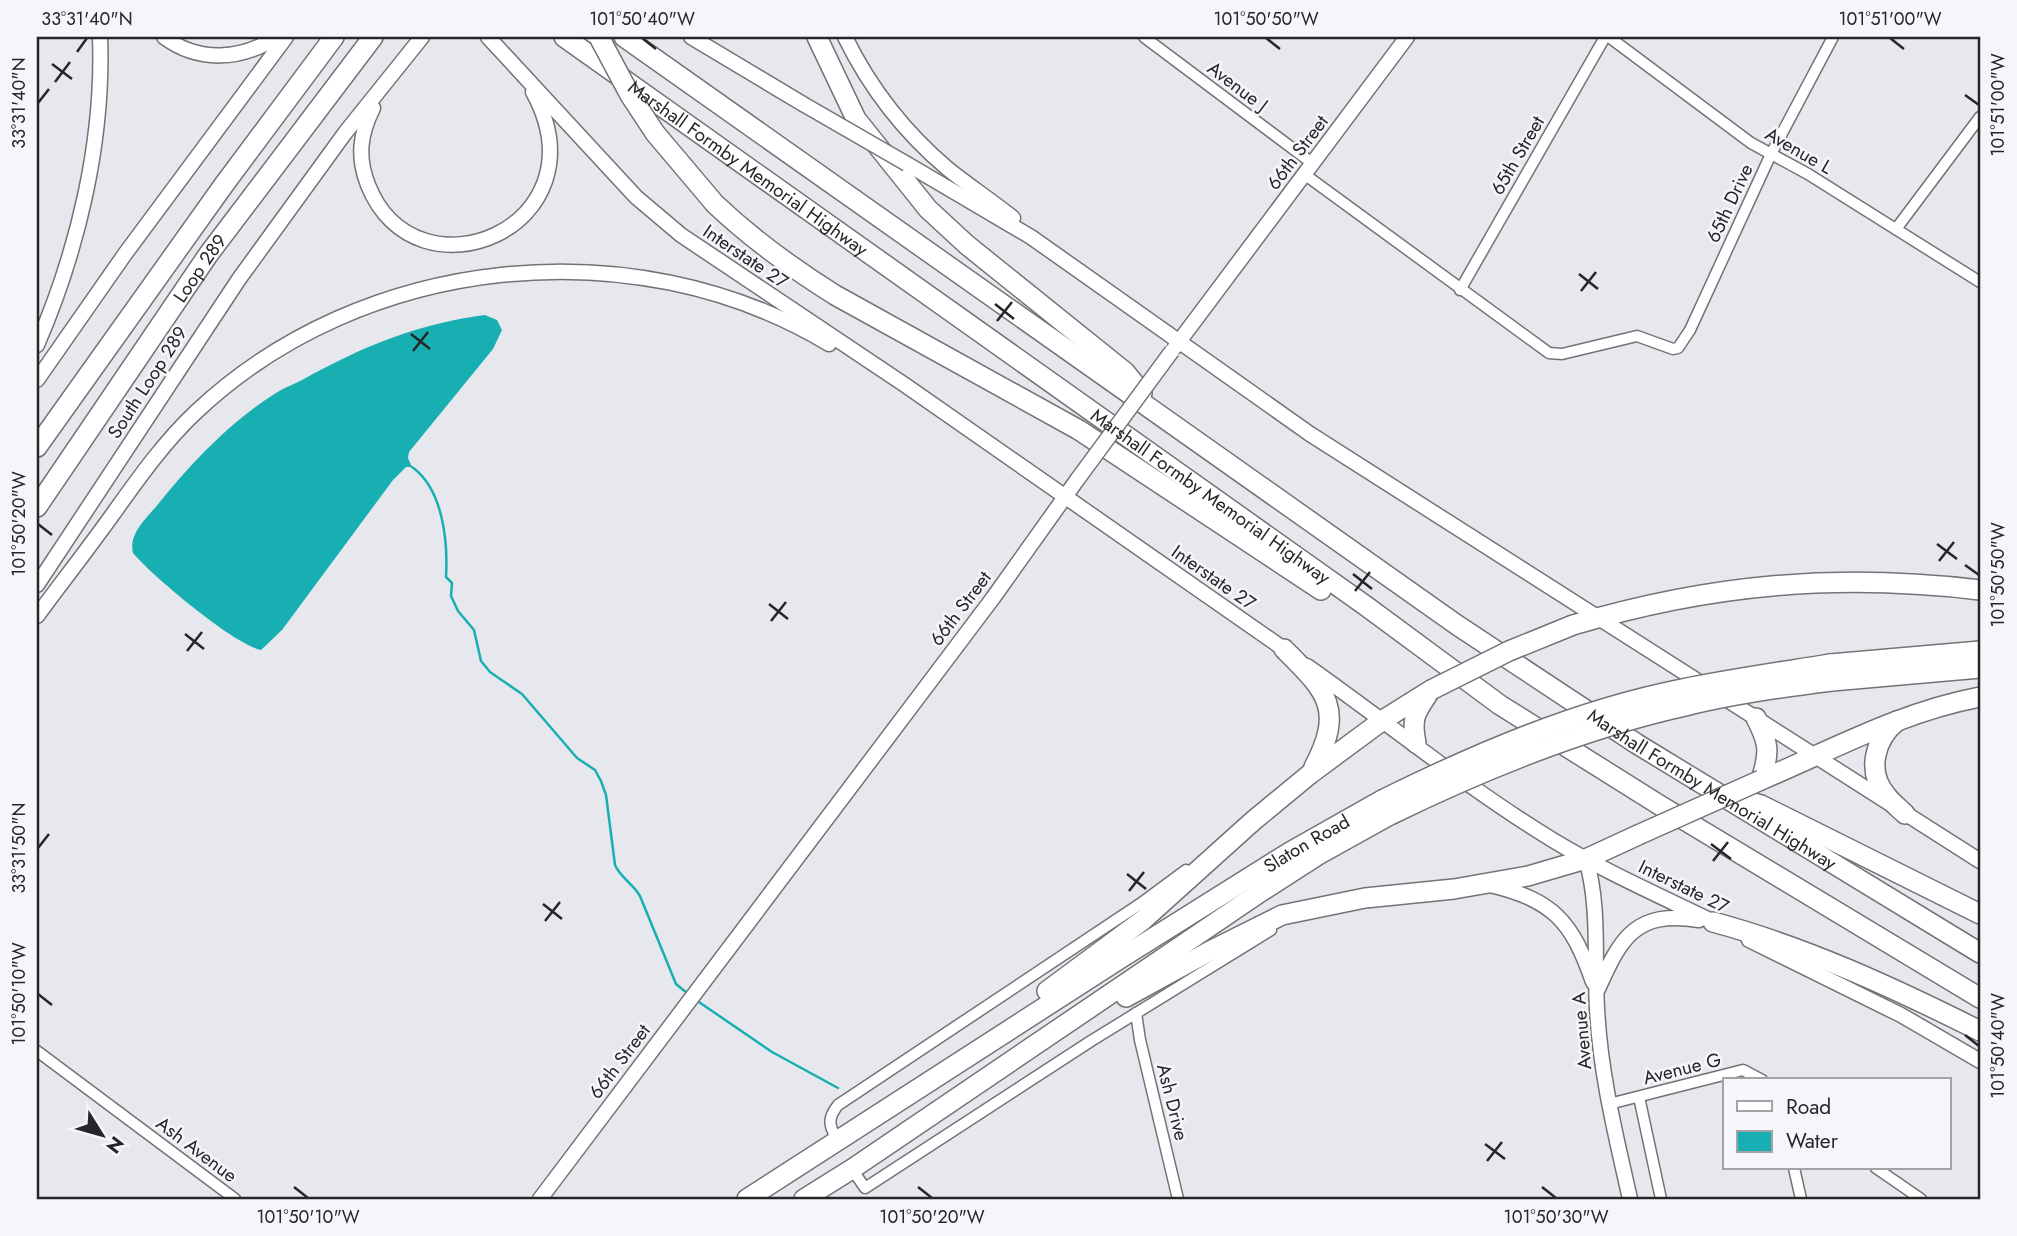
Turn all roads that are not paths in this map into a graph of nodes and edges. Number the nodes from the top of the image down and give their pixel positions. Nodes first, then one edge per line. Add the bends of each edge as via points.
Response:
1 (100, 37) edge
2 (164, 37) edge
3 (277, 37) edge
4 (286, 37) edge
5 (334, 37) edge
6 (373, 37) edge
7 (422, 37) edge
8 (488, 37) edge
9 (564, 37) edge
10 (599, 37) edge
11 (624, 37) edge
12 (691, 37) edge
13 (817, 37) edge
14 (845, 37) edge
15 (1144, 37) edge
16 (1407, 37) edge
17 (1607, 37) edge
18 (1833, 37) edge
19 (388, 79) junction
20 (1980, 117) edge
21 (1771, 154) junction
22 (1308, 169) junction
23 (1896, 229) junction
24 (1048, 249) junction
25 (1980, 282) edge
26 (1460, 290) junction
27 (37, 345) edge
28 (1176, 346) junction
29 (1678, 348) joint
30 (37, 380) edge
31 (1158, 412) junction
32 (981, 437) junction
33 (37, 447) edge
34 (1066, 495) junction
35 (37, 507) edge
36 (37, 585) edge
37 (1980, 590) edge
38 (37, 616) edge
39 (1598, 617) junction
40 (1284, 649) junction
41 (1980, 651) edge
42 (1980, 668) edge
43 (1831, 672) junction
44 (1431, 690) junction
45 (1980, 697) edge
46 (1500, 705) junction
47 (1756, 718) junction
48 (1900, 719) junction
49 (1383, 720) junction
50 (1416, 743) junction
51 (1816, 756) junction
52 (1310, 775) junction
53 (1761, 780) junction
54 (1714, 792) junction
55 (1386, 807) junction
56 (1905, 814) junction
57 (1252, 821) junction
58 (1586, 859) junction
59 (1980, 862) edge
60 (1485, 884) junction
61 (1311, 909) junction
62 (1980, 914) edge
63 (1713, 922) junction
64 (1980, 953) edge
65 (1597, 993) junction
66 (1980, 998) edge
67 (1136, 1013) junction
68 (1980, 1031) edge
69 (1044, 1039) junction
70 (37, 1051) edge
71 (1980, 1061) edge
72 (1758, 1078) edge
73 (929, 1081) junction
74 (1639, 1097) junction
75 (1608, 1104) junction
76 (837, 1140) junction
77 (852, 1169) junction
78 (1794, 1170) edge
79 (1879, 1170) edge
80 (235, 1199) edge
81 (540, 1199) edge
82 (747, 1199) edge
83 (803, 1199) edge
84 (1178, 1199) edge
85 (1630, 1199) edge
86 (1661, 1199) edge
87 (1801, 1199) edge
88 (1920, 1199) edge

1 - 27 main road via 99,90 85,195
2 - 3 main road via 190,51 220,56 249,51
4 - 30 main road
5 - 33 highway, Loop 289
6 - 35 highway, Loop 289 via 208,255
7 - 19 main road, South Loop 289
8 - 19 main road via 537,100 550,150 544,183 530,208 515,224 493,236 467,244 437,243 404,229 380,207 364,174 361,143
8 - 32 main road, Interstate 27 via 658,217
9 - 46 highway, Marshall Formby Memorial Highway
10 - 46 highway, bridge via 655,134 715,204 806,277 1079,430
11 - 31 highway, Marshall Formby Memorial Highway
12 - 24 main road, bridge
13 - 31 highway via 856,119 910,190 967,245 1125,372
14 - 24 main road via 880,97 908,132
15 - 22 street, Avenue J
16 - 22 main road, 66th Street
17 - 21 street, Avenue L
17 - 26 street, 65th Street
18 - 21 street, 65th Drive
19 - 36 main road, South Loop 289 via 239,279
20 - 23 street
21 - 23 street, Avenue L
21 - 29 street, 65th Drive
22 - 26 street, Avenue J
22 - 28 main road, 66th Street
23 - 25 street, Avenue L
24 - 28 main road
26 - 29 street, Avenue J via 1549,353 1637,336
28 - 34 main road, 66th Street, bridge
28 - 39 main road
31 - 54 highway, Marshall Formby Memorial Highway via 1457,625
32 - 34 main road, Interstate 27
32 - 38 main road via 795,325 722,297 591,272 548,270 452,281 390,298 322,326 222,390 155,459
34 - 40 main road, Interstate 27
34 - 81 main road, 66th Street
37 - 39 highway via 1868,581 1800,582 1678,598
39 - 44 highway, bridge via 1508,651
39 - 47 main road
40 - 49 main road, Interstate 27
40 - 52 highway via 1313,678 1327,702 1326,744
41 - 43 highway
42 - 43 highway
43 - 55 highway, Slaton Road, bridge via 1681,689 1563,722 1440,771
44 - 49 highway
44 - 50 highway via 1415,713
45 - 48 highway
46 - 66 highway, Marshall Formby Memorial Highway
47 - 51 main road
47 - 53 highway via 1768,750
48 - 51 highway
48 - 56 highway via 1881,739 1875,765 1880,786
49 - 50 main road, Interstate 27
49 - 52 highway
50 - 58 main road, Interstate 27 via 1515,816
51 - 53 highway
51 - 56 main road
52 - 57 highway
53 - 58 highway, bridge
54 - 62 highway via 1761,806
54 - 64 highway, Marshall Formby Memorial Highway
55 - 69 highway, Slaton Road via 1353,834
55 - 73 highway, Slaton Road via 1279,859
56 - 59 main road
57 - 73 highway via 1143,920
57 - 76 street via 1140,904 838,1105 829,1125
58 - 60 highway
58 - 63 main road, Interstate 27
58 - 65 main road, Avenue A via 1593,883
60 - 61 highway
60 - 65 main road via 1518,892 1556,915 1580,948
61 - 67 street
61 - 69 highway via 1282,915
63 - 65 main road via 1677,916 1636,929 1618,947
63 - 68 highway via 1834,964
63 - 71 main road, Interstate 27 via 1900,1015
65 - 75 main road, Avenue A
67 - 77 street via 866,1188
67 - 84 street, Ash Drive
69 - 77 highway, Slaton Road
70 - 80 street, Ash Avenue
72 - 74 street, Avenue G via 1743,1070
73 - 76 highway, Slaton Road
74 - 75 street, Avenue G
74 - 86 street
75 - 85 main road, Avenue A
76 - 77 highway
76 - 82 highway, Slaton Road
77 - 83 highway, Slaton Road
78 - 87 street
79 - 88 street

